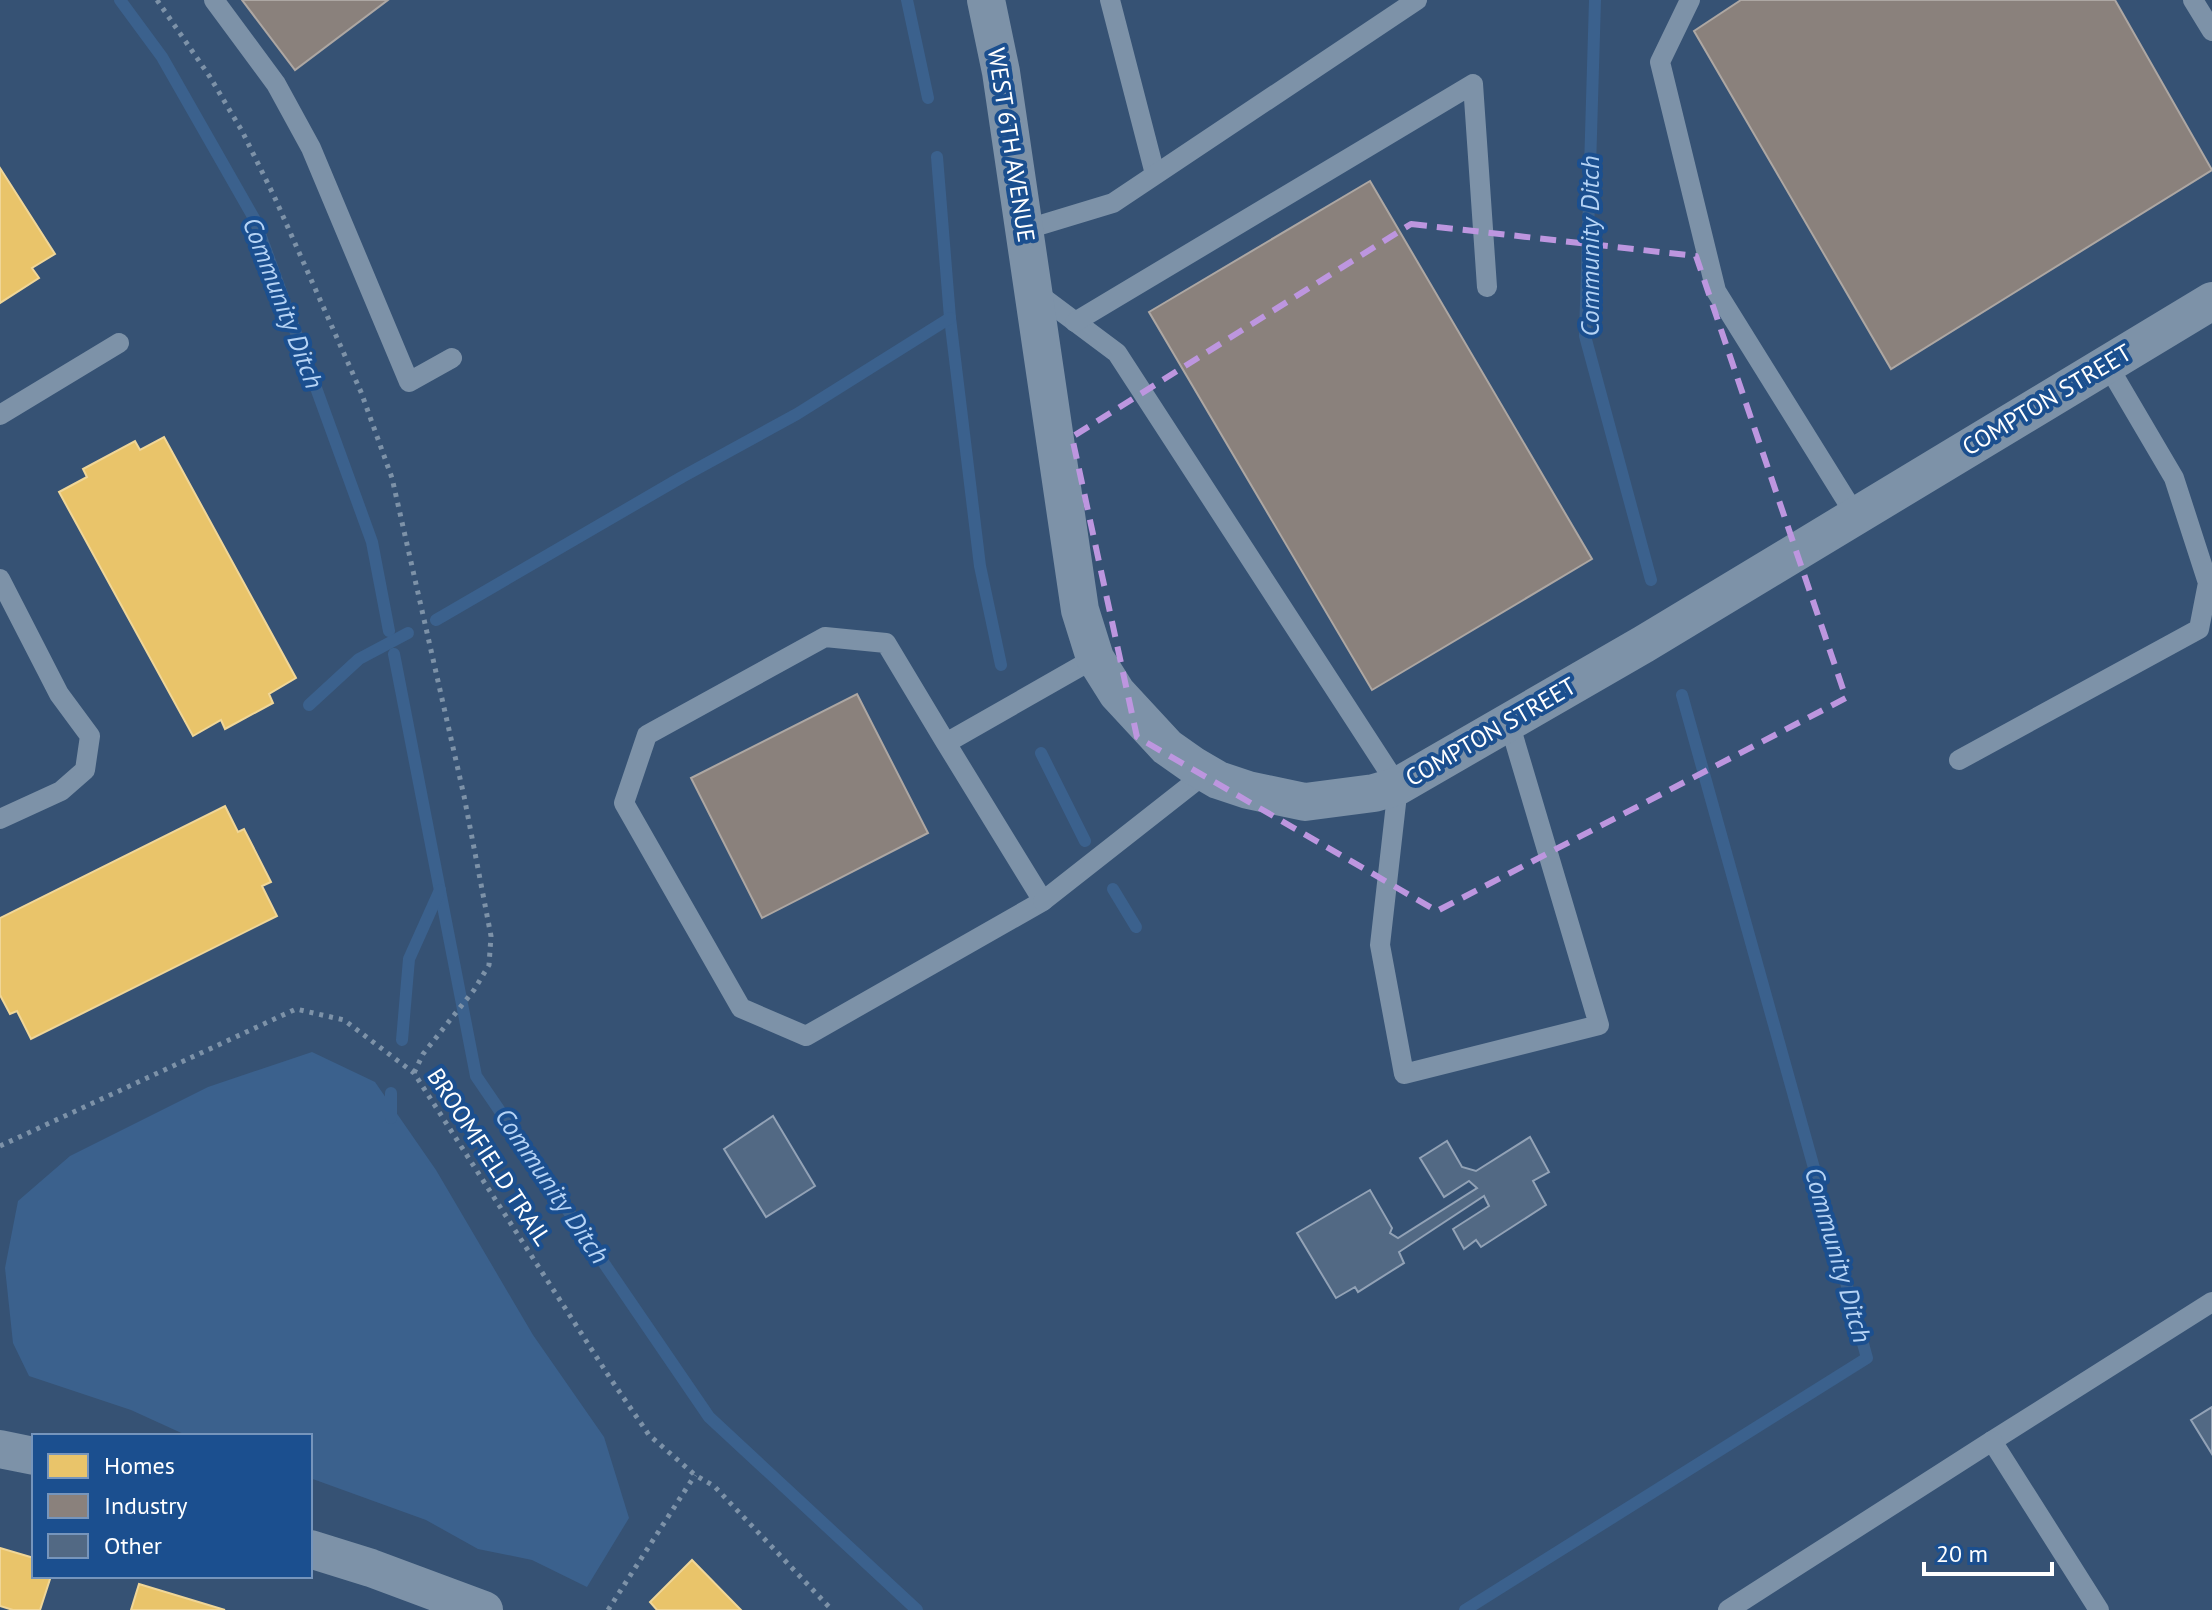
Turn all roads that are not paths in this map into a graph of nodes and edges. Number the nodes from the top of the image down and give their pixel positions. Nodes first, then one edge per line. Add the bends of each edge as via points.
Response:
1 (214, 0) edge
2 (986, 0) edge
3 (1110, 0) edge
4 (1417, 0) edge
5 (1690, 0) edge
6 (2193, 0) edge
7 (2212, 31) edge
8 (1155, 174) junction
9 (1024, 230) junction
10 (1487, 287) dead end
11 (1034, 291) junction
12 (2212, 301) edge
13 (1075, 322) junction
14 (119, 343) dead end
15 (452, 358) dead end
16 (2107, 364) junction
17 (0, 415) edge
18 (1856, 516) junction
19 (0, 579) edge
20 (1095, 658) junction
21 (1509, 722) junction
22 (946, 743) junction
23 (1959, 760) dead end
24 (1206, 773) junction
25 (1398, 786) junction
26 (0, 819) edge
27 (1043, 901) junction
28 (2212, 1302) edge
29 (1992, 1441) junction
30 (0, 1449) edge
31 (32, 1456) edge
32 (312, 1550) edge
33 (484, 1610) edge
34 (1728, 1610) edge
35 (2099, 1610) edge

1 - 15 lane via 276,84 311,148 409,382
2 - 9 street, WEST 6TH AVENUE
3 - 8 lane
4 - 8 lane
5 - 18 lane via 1660,62 1716,291
6 - 7 lane
8 - 9 lane via 1113,203
9 - 11 street, WEST 6TH AVENUE
10 - 13 lane via 1473,84
11 - 13 lane
11 - 20 street, COMPTON STREET via 1080,610
12 - 16 street, COMPTON STREET
13 - 25 lane via 1117,353
14 - 17 lane
16 - 18 street, COMPTON STREET
16 - 23 lane via 2174,478 2208,583 2199,629
18 - 21 street, COMPTON STREET
19 - 26 lane via 59,694 90,736 85,770 61,791
20 - 22 lane
20 - 24 street, COMPTON STREET via 1117,693 1167,747
21 - 25 street, COMPTON STREET
21 - 25 lane via 1599,1025 1404,1074 1380,945
22 - 27 lane
22 - 27 lane via 886,643 825,637 647,735 624,803 741,1008 806,1036
24 - 25 street, COMPTON STREET via 1248,790 1305,802
24 - 27 lane
28 - 29 lane
29 - 34 lane
29 - 35 lane
30 - 31 street
32 - 33 street

